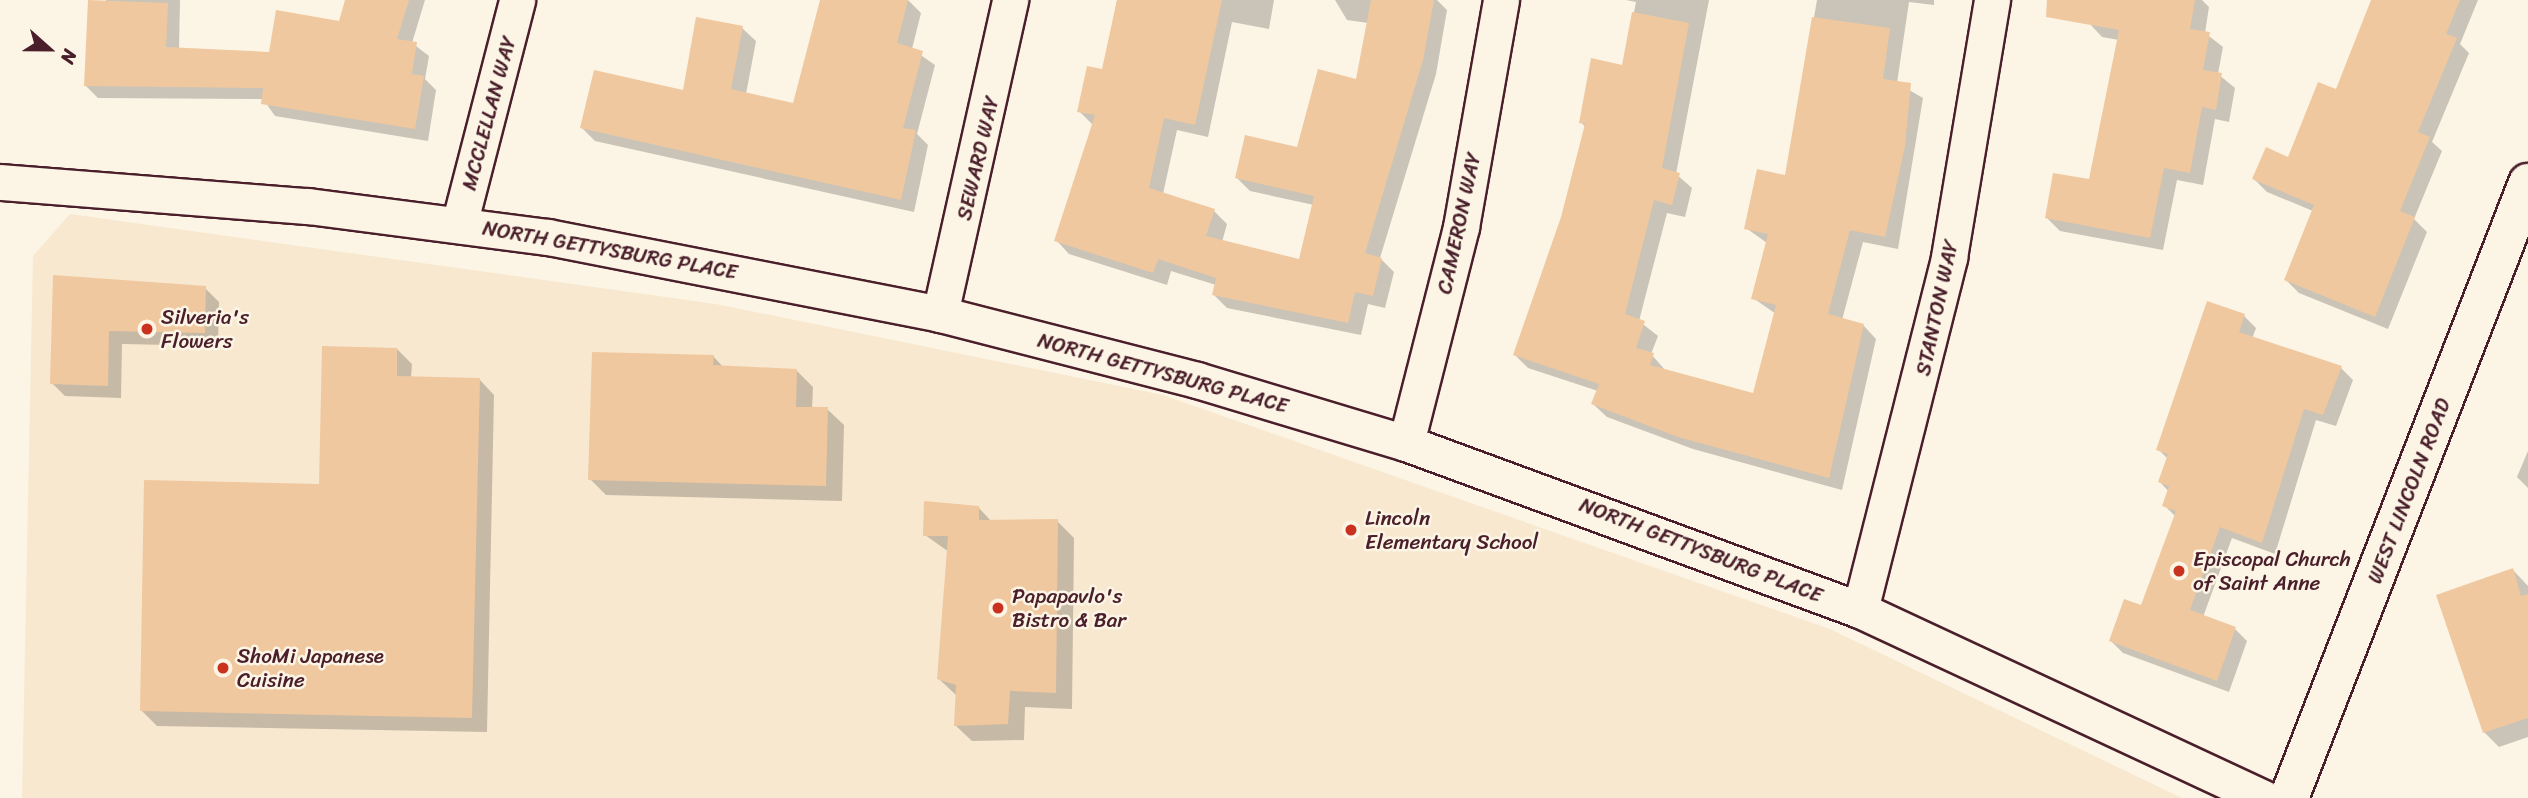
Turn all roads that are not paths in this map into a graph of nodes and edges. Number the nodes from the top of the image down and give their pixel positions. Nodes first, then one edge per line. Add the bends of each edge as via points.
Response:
1 (517, 0) edge
2 (1010, 0) edge
3 (1501, 0) edge
4 (1992, 0) edge
5 (0, 182) edge
6 (2528, 183) edge
7 (459, 225) junction
8 (940, 314) junction
9 (1406, 443) junction
10 (1860, 610) junction
11 (2263, 798) edge
12 (2289, 798) edge

1 - 7 street, MCCLELLAN WAY
2 - 8 street, SEWARD WAY
3 - 9 street, CAMERON WAY via 1461,227
4 - 10 street, STANTON WAY via 1949,257
5 - 7 street, NORTH GETTYSBURG PLACE
6 - 12 street, WEST LINCOLN ROAD
7 - 8 street, NORTH GETTYSBURG PLACE via 727,269
8 - 9 street, NORTH GETTYSBURG PLACE via 1197,380
9 - 10 street, NORTH GETTYSBURG PLACE
10 - 11 street, NORTH GETTYSBURG PLACE

